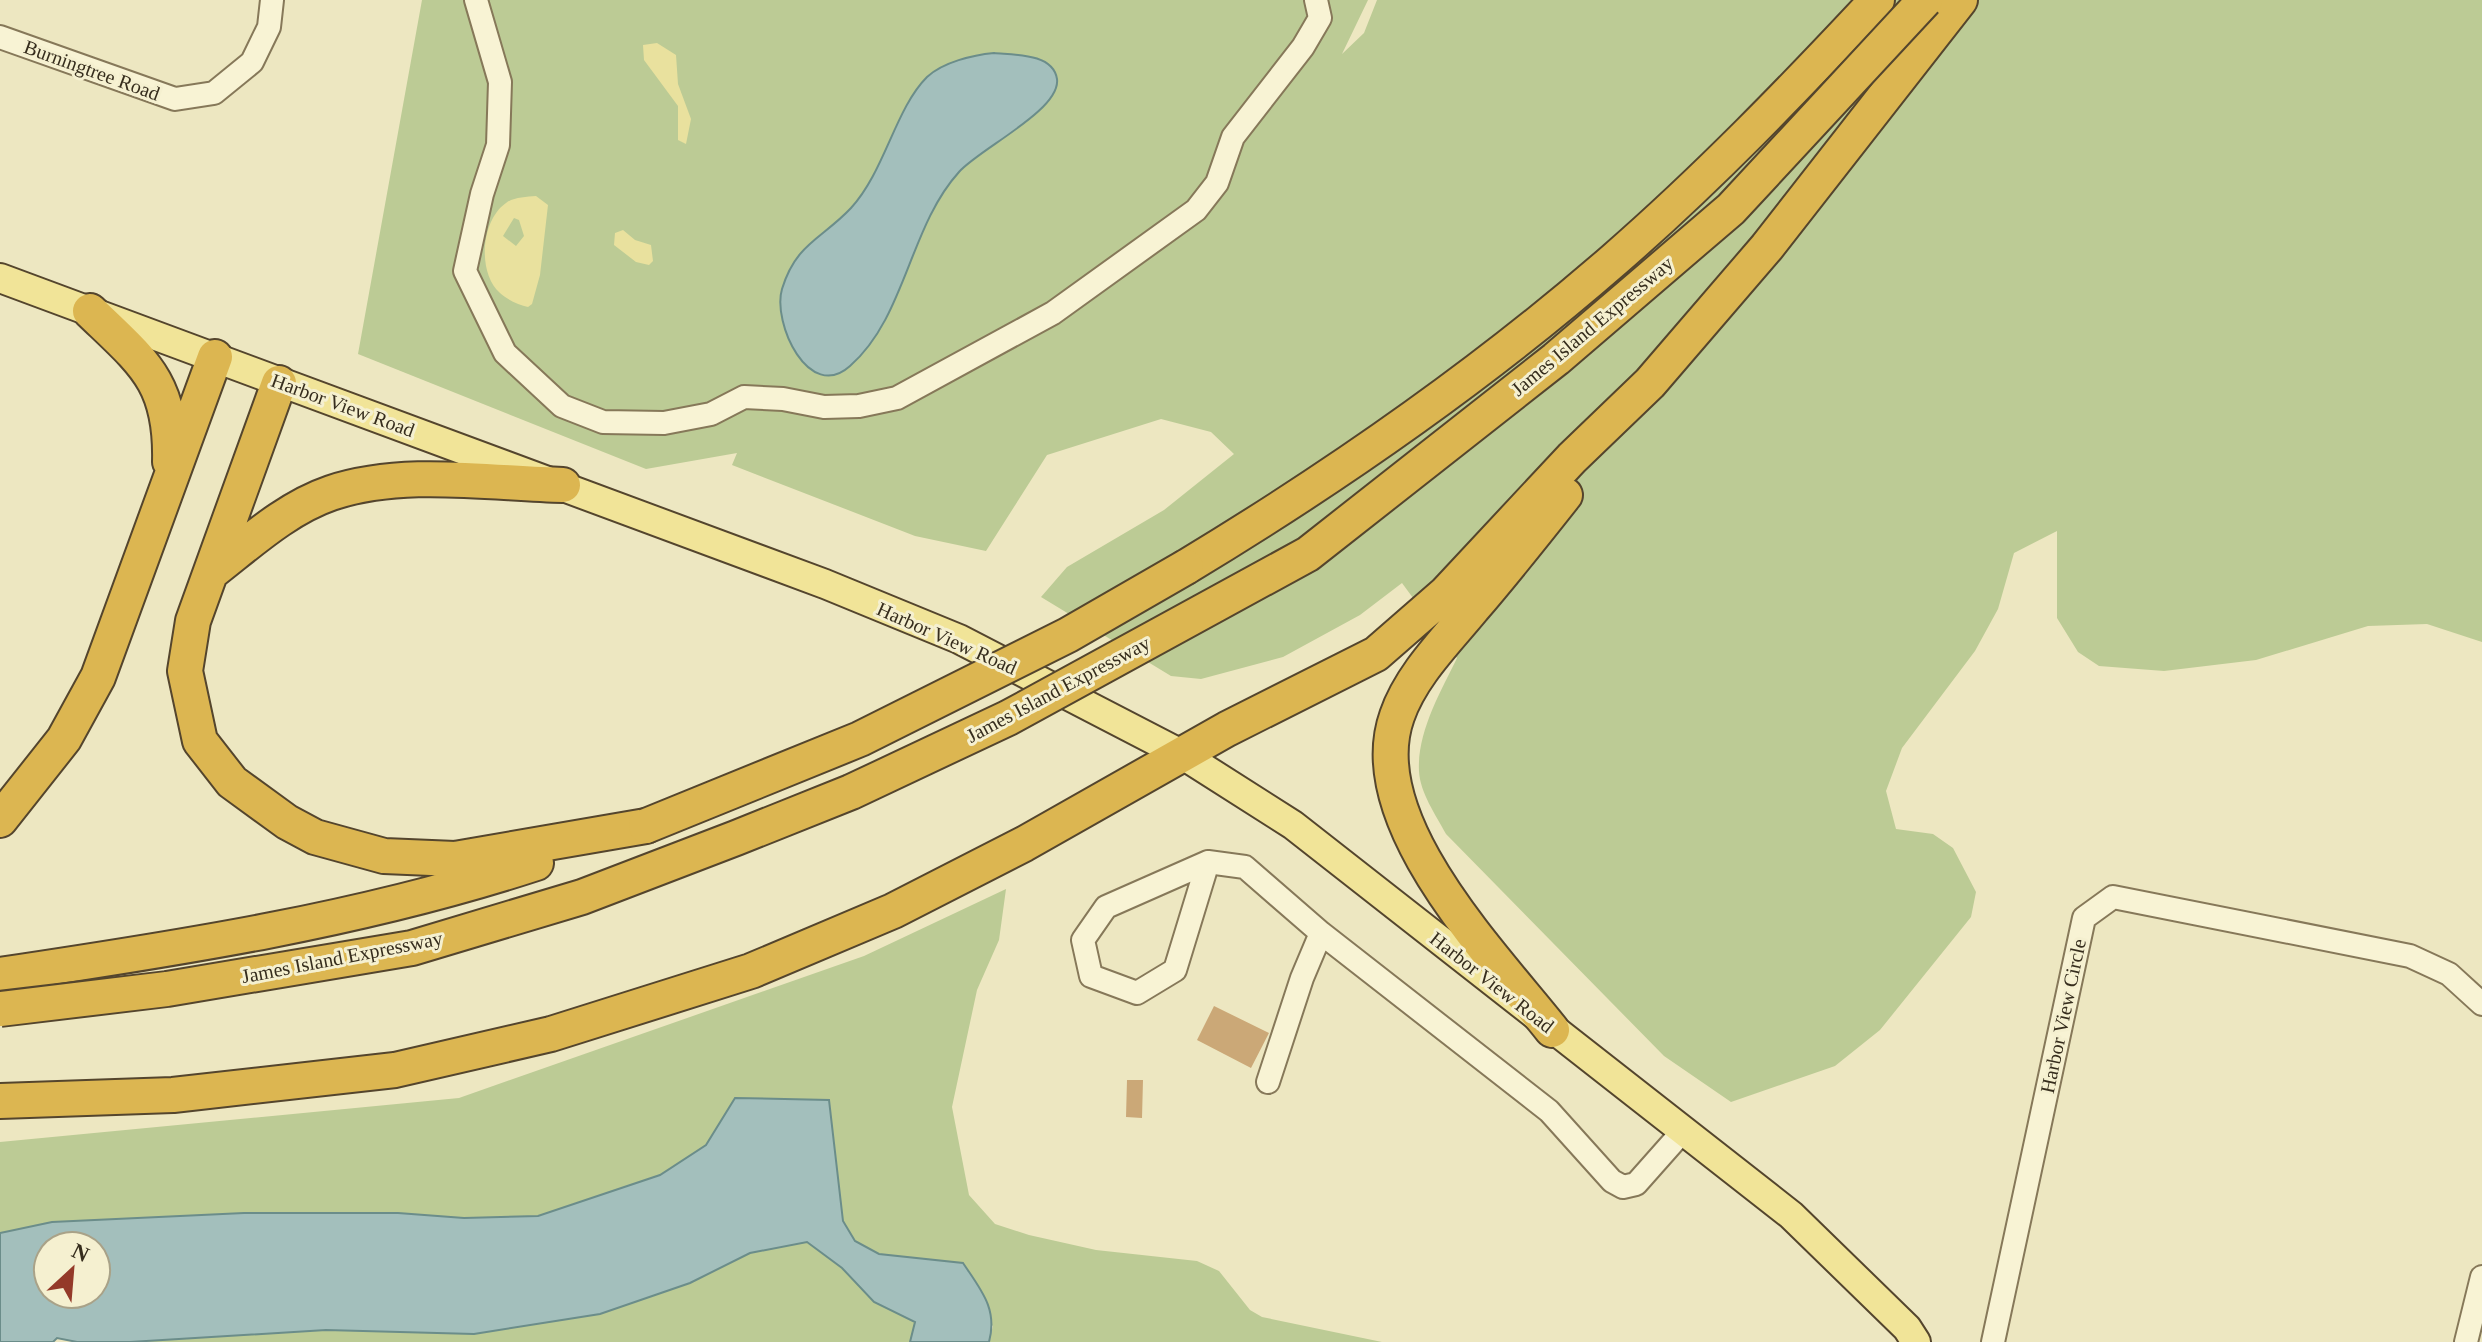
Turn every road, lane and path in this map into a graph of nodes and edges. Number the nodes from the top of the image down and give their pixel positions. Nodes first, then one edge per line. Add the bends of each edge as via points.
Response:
1 (272, 0) edge
2 (476, 0) edge
3 (1316, 0) edge
4 (1877, 0) edge
5 (1925, 0) edge
6 (1960, 0) edge
7 (0, 37) edge
8 (0, 278) edge
9 (90, 311) junction
10 (215, 357) junction
11 (279, 383) junction
12 (1650, 383) junction
13 (169, 481) junction
14 (563, 485) junction
15 (214, 570) junction
16 (1183, 755) junction
17 (0, 820) edge
18 (646, 826) junction
19 (1208, 862) junction
20 (1321, 933) junction
21 (0, 975) edge
22 (2482, 1004) edge
23 (0, 1009) edge
24 (1552, 1030) junction
25 (1268, 1082) dead end
26 (0, 1101) edge
27 (1683, 1131) junction
28 (2482, 1277) edge
29 (1916, 1342) edge
30 (1993, 1342) edge
31 (2466, 1342) edge

1 - 7 street, Burningtree Road via 269,27 252,62 214,93 175,99
2 - 3 street via 500,82 498,145 465,271 505,353 562,406 603,422 664,423 711,414 744,397 824,407 897,398 1053,313 1196,210 1217,183 1233,137 1320,18
4 - 18 highway, James Island Expressway, bridge via 1758,124 1613,261 1357,458 1068,635 860,739
5 - 23 highway, James Island Expressway, bridge via 1731,209 1556,359 1308,554 1008,718 851,792 624,881 412,948 167,989
6 - 12 highway via 1767,247
8 - 9 main road, Harbor View Road
9 - 10 main road, Harbor View Road
9 - 13 highway via 142,361 166,401
10 - 11 main road, Harbor View Road
10 - 13 highway
11 - 14 main road, Harbor View Road
11 - 15 highway
12 - 16 highway via 1405,632 1336,676
12 - 24 highway via 1423,667 1397,715 1389,750 1398,806 1443,892
13 - 17 highway via 98,677 64,739
14 - 15 highway via 403,480 331,493 274,523
14 - 16 main road, Harbor View Road via 959,639
15 - 18 highway via 193,621 185,671 200,741 232,782 287,822 348,848 384,856 455,859
16 - 24 main road, Harbor View Road via 1293,825
16 - 26 highway via 893,911 751,971 551,1034 395,1070 173,1095
18 - 21 highway, James Island Expressway via 470,884 308,924
19 - 19 street via 1175,970 1137,993 1091,976 1083,940 1106,907
19 - 20 street via 1245,867
20 - 25 street
20 - 27 street via 1549,1111 1612,1181 1623,1187 1636,1184
22 - 30 street, Harbor View Circle via 2449,974 2410,956 2113,897 2084,918
24 - 27 main road, Harbor View Road
27 - 29 main road, Harbor View Road via 1791,1215
28 - 31 street

